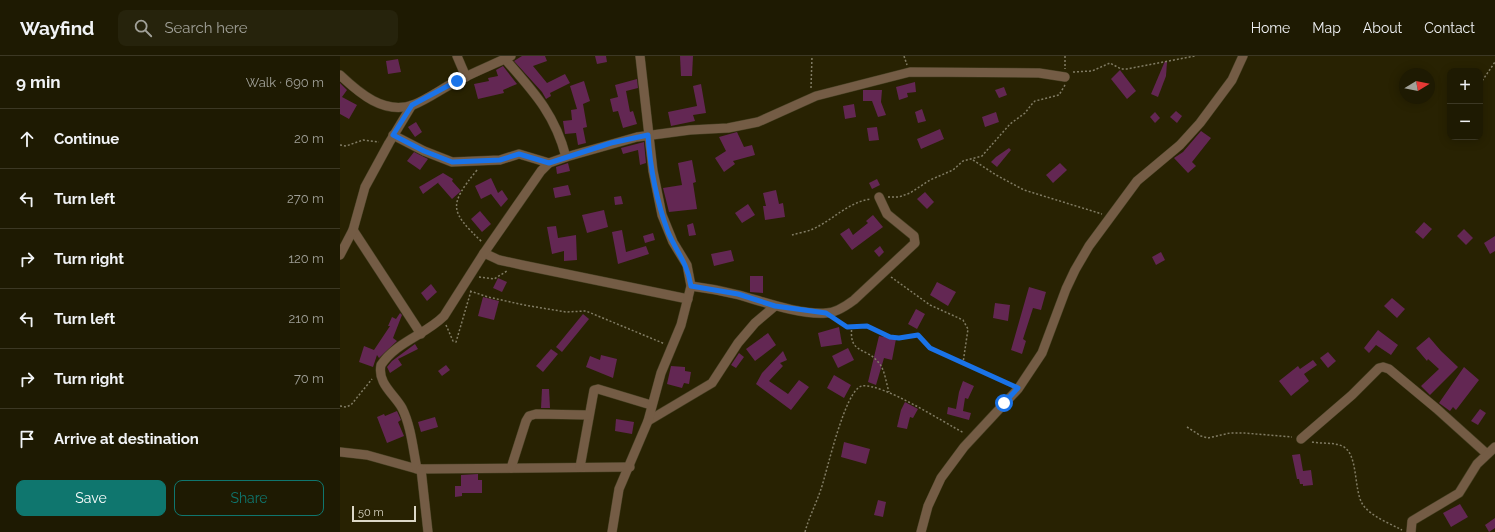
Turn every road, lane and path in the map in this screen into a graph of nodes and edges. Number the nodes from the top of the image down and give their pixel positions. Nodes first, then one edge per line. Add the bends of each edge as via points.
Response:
1 (457, 56) edge
2 (640, 56) edge
3 (812, 56) edge
4 (1195, 56) edge
5 (1242, 56) edge
6 (508, 57) edge
7 (1495, 62) edge
8 (340, 75) edge
9 (466, 76) junction
10 (1067, 79) junction
11 (1483, 80) edge
12 (808, 99) junction
13 (412, 105) junction
14 (648, 135) junction
15 (391, 139) junction
16 (340, 145) edge
17 (566, 156) junction
18 (973, 160) junction
19 (484, 162) junction
20 (549, 163) junction
21 (879, 197) junction
22 (1111, 216) junction
23 (353, 230) junction
24 (792, 235) dead end
25 (486, 250) junction
26 (340, 255) edge
27 (522, 265) junction
28 (885, 272) junction
29 (472, 277) junction
30 (691, 286) junction
31 (467, 290) junction
32 (688, 299) junction
33 (775, 306) junction
34 (826, 313) junction
35 (439, 321) junction
36 (852, 326) junction
37 (421, 334) junction
38 (672, 347) junction
39 (963, 364) junction
40 (380, 369) junction
41 (1018, 388) junction
42 (889, 393) junction
43 (651, 405) junction
44 (340, 406) edge
45 (588, 415) junction
46 (648, 421) junction
47 (1186, 427) dead end
48 (972, 438) junction
49 (1300, 439) junction
50 (1495, 447) edge
51 (340, 452) edge
52 (1487, 454) junction
53 (580, 467) junction
54 (630, 467) junction
55 (511, 468) junction
56 (419, 469) junction
57 (428, 532) edge
58 (612, 532) edge
59 (805, 532) edge
60 (921, 532) edge
61 (1405, 532) edge
62 (1411, 532) edge

1 - 9 street
2 - 14 street
3 - 12 path via 811,92
4 - 10 path via 1127,69 1110,63
5 - 22 street via 1232,80 1200,123 1180,145 1137,181
6 - 9 street
6 - 17 street via 548,111 559,133
7 - 11 path
8 - 13 street via 371,100 388,106
9 - 13 street
10 - 12 street via 1039,73 910,72
10 - 18 path via 1061,92 1055,97 1035,101 1025,113 1010,124 982,156
12 - 14 street via 758,122 728,128
13 - 15 street
14 - 17 street
14 - 30 street via 662,215 672,242 687,266
15 - 16 path via 362,140 346,146
15 - 19 street via 452,162
15 - 23 street via 366,187
17 - 20 street
18 - 21 path via 963,161 953,170 930,180 910,193 899,197
18 - 22 path via 1024,190
19 - 20 street via 519,154
19 - 25 path via 465,186 457,200 456,210 460,221
20 - 25 street
21 - 24 path via 864,200 842,210 812,230
21 - 28 street via 887,214 914,236 916,241
22 - 41 street via 1075,270 1042,353
23 - 26 street
23 - 37 street
25 - 27 street via 499,260
25 - 29 street
27 - 29 path via 494,279
27 - 32 street
28 - 34 street via 844,307
28 - 39 path via 930,305 964,320 968,329
29 - 31 street
29 - 31 path
30 - 32 street
30 - 33 street via 738,294
31 - 35 street
31 - 35 path via 456,342 453,341 446,325
31 - 38 path via 506,302 566,312 586,311
32 - 38 street
33 - 34 street
33 - 46 street via 738,343 712,383
34 - 36 path via 842,324
35 - 37 street
36 - 39 path via 867,326 895,337 918,335 930,348
36 - 42 path via 851,342 880,364
37 - 40 street via 391,353
38 - 43 street
39 - 41 path
40 - 44 path via 350,405
40 - 56 street via 386,388 399,404 406,419
41 - 48 street
42 - 48 path
42 - 59 path via 875,387 864,386 856,389 831,450
43 - 45 street via 598,389 592,394
43 - 46 street
45 - 53 street
45 - 55 street via 530,416 526,421
46 - 54 street
47 - 49 path via 1208,438 1244,433
48 - 60 street via 941,478 928,506
49 - 52 street via 1383,367 1389,369 1437,409
49 - 61 path via 1344,446 1353,461 1357,492 1363,504 1372,514
50 - 52 street
51 - 56 street via 367,455
52 - 62 street via 1468,475 1458,493 1412,521
53 - 54 street
53 - 55 street
54 - 58 street via 619,489
55 - 56 street
56 - 57 street

